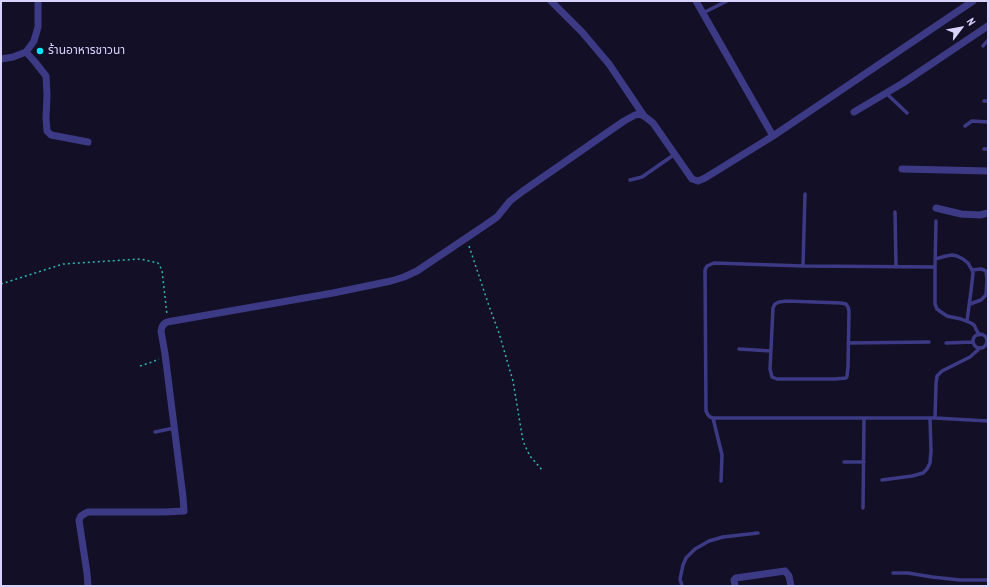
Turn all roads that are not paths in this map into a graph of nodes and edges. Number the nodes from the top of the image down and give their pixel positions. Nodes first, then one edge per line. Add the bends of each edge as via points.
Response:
1 (38, 1) edge
2 (552, 1) edge
3 (696, 1) edge
4 (727, 1) edge
5 (973, 1) edge
6 (703, 13) junction
7 (988, 26) edge
8 (988, 40) edge
9 (983, 46) dead end
10 (26, 52) junction
11 (1, 59) edge
12 (886, 93) junction
13 (854, 112) dead end
14 (907, 113) dead end
15 (644, 116) junction
16 (988, 122) edge
17 (965, 126) dead end
18 (773, 136) junction
19 (88, 142) dead end
20 (675, 154) junction
21 (902, 169) dead end
22 (988, 171) edge
23 (630, 180) dead end
24 (805, 194) dead end
25 (936, 208) dead end
26 (895, 212) dead end
27 (988, 213) edge
28 (936, 221) dead end
29 (935, 259) junction
30 (803, 266) junction
31 (896, 266) junction
32 (935, 267) junction
33 (972, 270) junction
34 (970, 304) junction
35 (967, 321) junction
36 (979, 334) junction
37 (988, 341) edge
38 (929, 342) dead end
39 (973, 342) junction
40 (848, 343) junction
41 (946, 343) dead end
42 (980, 348) junction
43 (739, 349) dead end
44 (771, 351) junction
45 (713, 418) junction
46 (864, 418) junction
47 (930, 418) junction
48 (935, 418) junction
49 (988, 421) edge
50 (174, 428) junction
51 (155, 432) dead end
52 (844, 462) dead end
53 (864, 462) junction
54 (882, 480) dead end
55 (721, 481) dead end
56 (863, 508) dead end
57 (758, 533) dead end
58 (893, 573) dead end
59 (988, 580) edge
60 (88, 586) edge
61 (682, 586) edge
62 (735, 586) edge
63 (791, 586) edge

1 - 10 street via 38,27 34,41
2 - 15 street via 605,59
3 - 6 street
4 - 6 lane
5 - 18 street
6 - 18 street
7 - 12 street
8 - 9 lane
10 - 11 street
10 - 19 street via 46,76 48,132 51,135
12 - 13 street
12 - 14 lane
15 - 20 street via 658,129
15 - 50 street via 640,114 630,117 523,191 497,217 404,277 333,293 164,324 161,331
16 - 17 lane via 972,121
18 - 20 street via 698,181 692,178
20 - 23 lane via 642,177
21 - 22 street
24 - 30 lane
25 - 27 street via 961,214
26 - 31 lane
28 - 29 lane
29 - 32 lane
29 - 33 lane via 957,256 968,263
30 - 31 lane
30 - 45 lane via 714,263 707,266 706,407 708,415
31 - 32 lane
32 - 35 lane via 937,309 947,316
33 - 34 lane
33 - 34 lane via 986,271 987,279 986,295
34 - 35 lane
35 - 36 lane via 974,325
36 - 37 lane via 985,336
36 - 39 lane
37 - 42 lane
38 - 40 lane
39 - 41 lane
39 - 42 lane
40 - 44 lane via 847,376 843,379 772,377
40 - 44 lane via 849,311 846,304 787,301 775,304 773,308
42 - 48 lane via 970,357 937,376
43 - 44 lane
45 - 46 lane
45 - 55 lane via 722,454
46 - 47 lane
46 - 53 lane
47 - 48 lane
47 - 54 lane via 931,451 927,469 912,476
48 - 49 lane
50 - 51 lane
50 - 60 street via 184,511 88,512 81,516 80,527
52 - 53 lane
53 - 56 lane
57 - 61 lane via 709,541 696,549 686,558 683,565 680,579
58 - 59 lane via 932,578
62 - 63 street via 736,578 785,571

